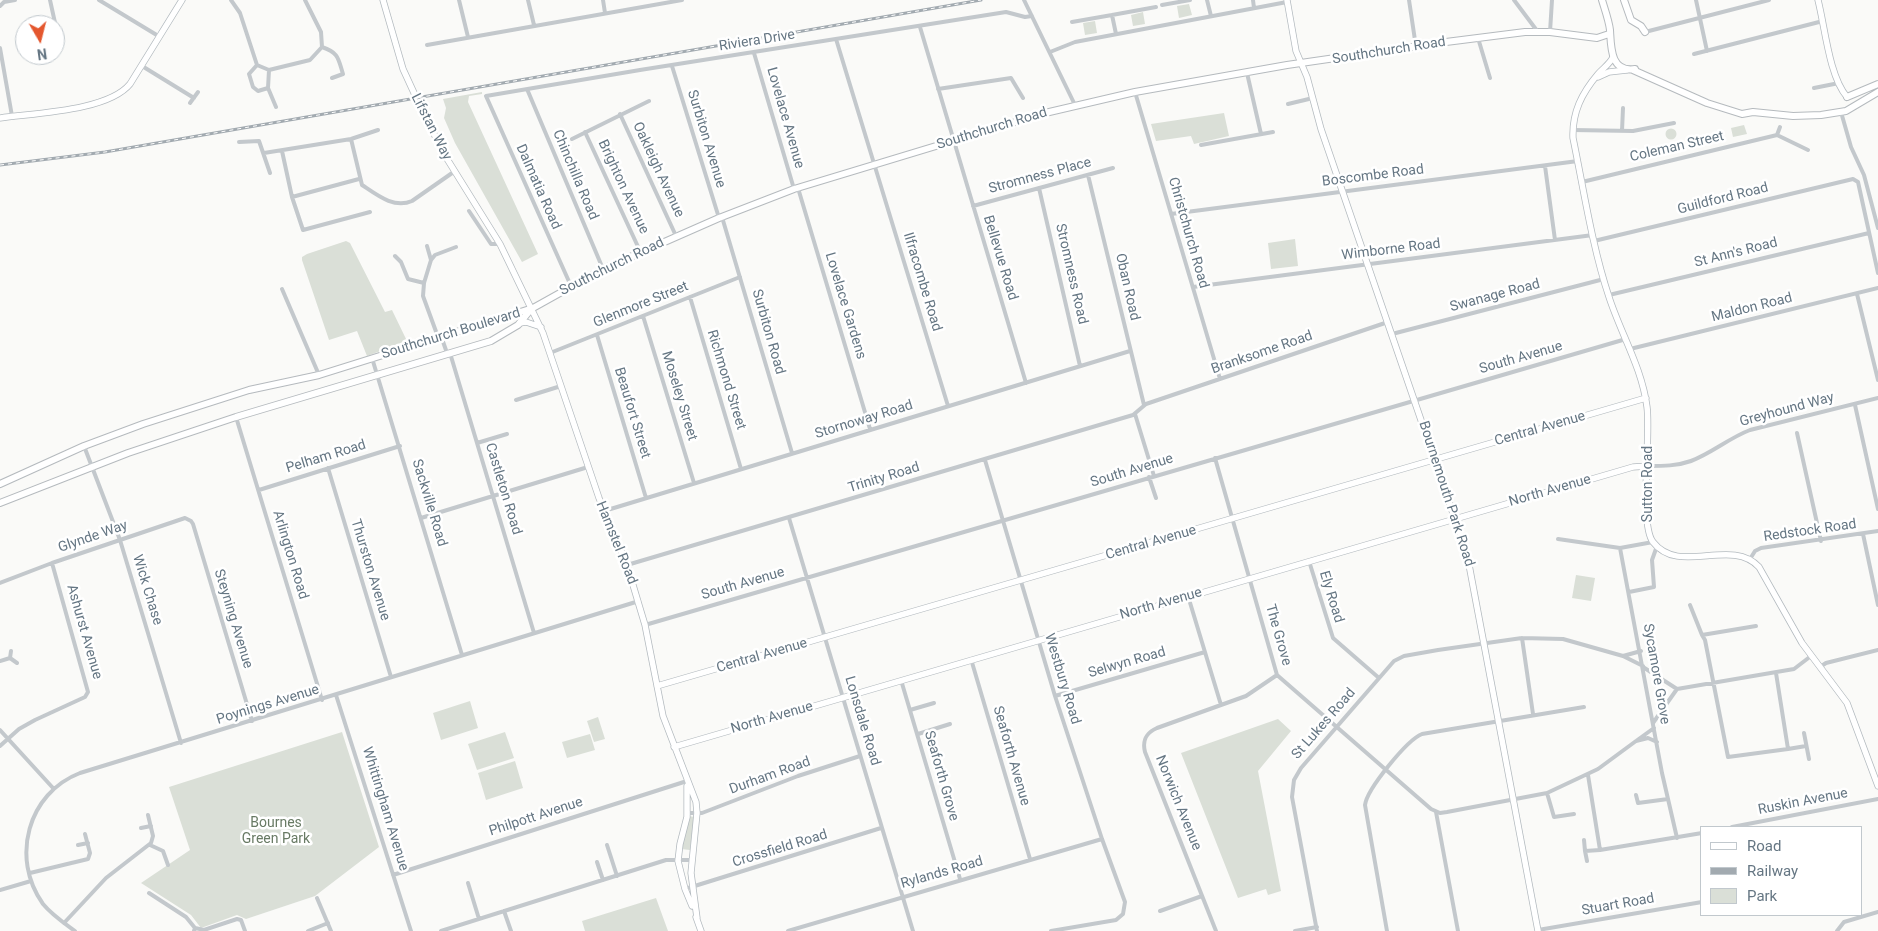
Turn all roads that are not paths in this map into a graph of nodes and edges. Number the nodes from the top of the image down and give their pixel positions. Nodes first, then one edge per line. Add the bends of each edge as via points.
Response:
1 (15, 0) edge
2 (50, 0) edge
3 (99, 0) edge
4 (182, 0) edge
5 (231, 0) edge
6 (305, 0) edge
7 (383, 0) edge
8 (459, 0) edge
9 (528, 0) edge
10 (603, 0) edge
11 (677, 0) edge
12 (682, 0) edge
13 (1190, 0) edge
14 (1207, 0) edge
15 (1253, 0) edge
16 (1409, 0) edge
17 (1514, 0) edge
18 (1552, 0) edge
19 (1602, 0) edge
20 (1624, 0) edge
21 (1696, 0) edge
22 (1769, 0) edge
23 (1818, 0) edge
24 (1024, 1) edge
25 (1287, 1) edge
26 (0, 6) edge
27 (1162, 6) dead end
28 (1156, 7) dead end
29 (1254, 8) junction
30 (606, 13) junction
31 (53, 15) edge
32 (1112, 15) junction
33 (1032, 16) junction
34 (1210, 16) junction
35 (1700, 18) junction
36 (1823, 21) junction
37 (1072, 22) dead end
38 (534, 25) junction
39 (920, 27) junction
40 (1538, 32) junction
41 (1550, 32) junction
42 (1610, 32) junction
43 (1645, 32) joint
44 (1116, 34) junction
45 (160, 37) junction
46 (468, 37) junction
47 (1478, 38) junction
48 (836, 40) junction
49 (427, 45) dead end
50 (322, 47) junction
51 (1416, 47) junction
52 (0, 48) edge
53 (1707, 51) junction
54 (1050, 52) junction
55 (754, 53) junction
56 (1694, 54) dead end
57 (1613, 56) junction
58 (1302, 64) junction
59 (142, 66) junction
60 (258, 66) junction
61 (672, 66) junction
62 (1633, 69) junction
63 (269, 70) junction
64 (1247, 72) junction
65 (332, 78) dead end
66 (1490, 78) dead end
67 (1595, 78) junction
68 (1839, 83) junction
69 (1878, 84) edge
70 (268, 88) junction
71 (1814, 88) dead end
72 (526, 89) junction
73 (938, 89) junction
74 (198, 92) dead end
75 (1135, 92) junction
76 (1878, 92) edge
77 (486, 96) joint
78 (1847, 97) joint
79 (194, 98) junction
80 (1023, 98) dead end
81 (1313, 98) junction
82 (649, 101) dead end
83 (190, 103) dead end
84 (1288, 104) dead end
85 (1075, 105) junction
86 (276, 108) dead end
87 (1623, 108) dead end
88 (1841, 112) junction
89 (620, 114) junction
90 (12, 116) junction
91 (0, 118) edge
92 (1674, 123) dead end
93 (1780, 127) dead end
94 (378, 130) dead end
95 (1573, 130) junction
96 (1622, 131) junction
97 (585, 132) junction
98 (1273, 132) dead end
99 (1261, 134) junction
100 (1778, 135) junction
101 (572, 139) dead end
102 (351, 140) junction
103 (953, 140) junction
104 (239, 142) dead end
105 (1201, 145) dead end
106 (1808, 150) dead end
107 (282, 151) junction
108 (264, 153) junction
109 (1578, 161) junction
110 (875, 164) junction
111 (1545, 166) junction
112 (1114, 168) dead end
113 (456, 172) junction
114 (270, 173) dead end
115 (1088, 175) junction
116 (360, 179) junction
117 (1582, 182) junction
118 (1039, 188) junction
119 (796, 189) junction
120 (1343, 192) junction
121 (292, 197) junction
122 (973, 206) junction
123 (468, 211) dead end
124 (370, 212) dead end
125 (1171, 214) junction
126 (720, 217) junction
127 (1878, 228) edge
128 (1869, 233) junction
129 (676, 236) junction
130 (1593, 238) junction
131 (1555, 240) junction
132 (500, 244) junction
133 (427, 246) dead end
134 (456, 247) dead end
135 (640, 251) junction
136 (394, 256) dead end
137 (431, 260) junction
138 (1368, 264) junction
139 (603, 269) junction
140 (1878, 273) edge
141 (740, 277) junction
142 (1604, 279) junction
143 (424, 283) junction
144 (571, 286) junction
145 (1193, 287) junction
146 (1878, 288) edge
147 (282, 289) dead end
148 (1857, 294) junction
149 (1608, 295) junction
150 (690, 298) junction
151 (533, 308) junction
152 (643, 316) junction
153 (1388, 322) junction
154 (520, 323) junction
155 (541, 327) junction
156 (1392, 334) junction
157 (597, 335) junction
158 (439, 336) junction
159 (1626, 339) junction
160 (1630, 349) junction
161 (1130, 351) junction
162 (448, 353) junction
163 (550, 353) junction
164 (372, 358) junction
165 (1080, 366) junction
166 (378, 374) junction
167 (319, 375) junction
168 (1220, 379) junction
169 (1878, 380) edge
170 (1026, 382) junction
171 (562, 386) junction
172 (1646, 398) junction
173 (1878, 399) edge
174 (516, 400) dead end
175 (1416, 400) junction
176 (1855, 405) junction
177 (948, 406) junction
178 (1144, 406) junction
179 (1135, 414) junction
180 (236, 417) junction
181 (870, 429) junction
182 (1797, 433) dead end
183 (507, 434) dead end
184 (477, 443) junction
185 (84, 446) junction
186 (400, 446) junction
187 (792, 453) junction
188 (1215, 458) junction
189 (985, 460) junction
190 (1436, 460) junction
191 (92, 466) junction
192 (1648, 466) junction
193 (588, 467) junction
194 (328, 468) junction
195 (741, 469) junction
196 (1151, 476) junction
197 (694, 483) junction
198 (0, 484) edge
199 (259, 490) junction
200 (494, 496) junction
201 (1877, 497) edge
202 (646, 498) junction
203 (1156, 498) dead end
204 (0, 503) edge
205 (1878, 509) edge
206 (604, 511) junction
207 (421, 518) junction
208 (789, 518) junction
209 (1456, 519) junction
210 (1002, 520) junction
211 (1233, 520) junction
212 (193, 524) joint
213 (1878, 531) edge
214 (1863, 534) junction
215 (1558, 539) dead end
216 (120, 540) junction
217 (1821, 541) junction
218 (1655, 544) junction
219 (1620, 548) junction
220 (1750, 559) junction
221 (1309, 561) junction
222 (52, 563) junction
223 (627, 565) junction
224 (806, 577) junction
225 (1250, 578) junction
226 (1021, 580) junction
227 (0, 583) edge
228 (1629, 592) junction
229 (1188, 596) junction
230 (639, 601) junction
231 (1690, 604) dead end
232 (1878, 605) edge
233 (644, 625) junction
234 (1756, 626) dead end
235 (534, 633) junction
236 (1702, 635) junction
237 (825, 638) junction
238 (1522, 638) junction
239 (1038, 640) junction
240 (1484, 642) junction
241 (1640, 650) junction
242 (1878, 650) edge
243 (11, 651) dead end
244 (1205, 652) junction
245 (462, 655) junction
246 (1623, 656) junction
247 (1811, 656) junction
248 (10, 658) junction
249 (971, 659) junction
250 (0, 661) edge
251 (17, 663) dead end
252 (1643, 667) junction
253 (1820, 667) junction
254 (1776, 673) junction
255 (1277, 675) junction
256 (390, 677) junction
257 (1379, 678) junction
258 (900, 680) junction
259 (1713, 684) junction
260 (656, 686) junction
261 (1677, 689) junction
262 (336, 695) junction
263 (1055, 696) junction
264 (842, 697) junction
265 (322, 700) junction
266 (934, 703) dead end
267 (1220, 705) junction
268 (1584, 707) dead end
269 (910, 710) junction
270 (1533, 714) junction
271 (252, 721) junction
272 (1498, 721) junction
273 (1653, 723) junction
274 (950, 724) dead end
275 (1336, 728) junction
276 (1654, 728) junction
277 (0, 730) edge
278 (1804, 732) dead end
279 (918, 734) junction
280 (8, 738) junction
281 (1636, 741) junction
282 (1657, 742) junction
283 (181, 743) junction
284 (0, 746) edge
285 (1806, 746) junction
286 (674, 747) junction
287 (1788, 749) junction
288 (860, 756) junction
289 (1808, 758) dead end
290 (1386, 770) junction
291 (1588, 775) junction
292 (687, 781) junction
293 (1878, 786) edge
294 (52, 788) junction
295 (1547, 793) junction
296 (1636, 794) dead end
297 (1668, 799) junction
298 (1878, 799) edge
299 (1514, 800) junction
300 (1638, 803) junction
301 (1639, 810) dead end
302 (1436, 812) junction
303 (687, 813) junction
304 (697, 813) junction
305 (1574, 814) dead end
306 (148, 815) dead end
307 (151, 826) junction
308 (1737, 826) edge
309 (141, 828) dead end
310 (881, 828) junction
311 (1700, 833) edge
312 (85, 834) dead end
313 (1677, 838) junction
314 (1102, 839) junction
315 (1584, 840) dead end
316 (88, 843) junction
317 (150, 844) junction
318 (78, 845) dead end
319 (607, 845) dead end
320 (1600, 850) junction
321 (1585, 851) junction
322 (678, 858) junction
323 (1030, 859) junction
324 (692, 860) junction
325 (1586, 861) dead end
326 (597, 862) dead end
327 (168, 865) dead end
328 (30, 873) junction
329 (393, 875) junction
330 (617, 876) junction
331 (960, 879) junction
332 (603, 880) junction
333 (31, 881) junction
334 (468, 883) dead end
335 (691, 888) junction
336 (684, 889) junction
337 (0, 890) edge
338 (149, 893) dead end
339 (902, 896) junction
340 (1202, 896) junction
341 (317, 898) dead end
342 (1700, 902) edge
343 (504, 911) junction
344 (1160, 911) dead end
345 (1878, 912) edge
346 (1842, 916) edge
347 (697, 918) junction
348 (479, 919) junction
349 (1844, 922) junction
350 (64, 923) junction
351 (328, 923) junction
352 (195, 929) edge
353 (1317, 929) edge
354 (1538, 930) edge
355 (75, 931) edge
356 (245, 931) edge
357 (308, 931) edge
358 (331, 931) edge
359 (411, 931) edge
360 (441, 931) edge
361 (511, 931) edge
362 (701, 931) edge
363 (788, 931) edge
364 (913, 931) edge
365 (1051, 931) edge
366 (1216, 931) edge
367 (1295, 931) edge
368 (1388, 931) edge
369 (1458, 931) edge
370 (1838, 931) edge

1 - 26 street
2 - 31 street
3 - 45 street
4 - 45 street
5 - 60 street via 240,13
6 - 50 street via 321,32
7 - 113 street, Lifstan Way via 403,68 439,145
8 - 46 street
9 - 38 street
10 - 30 street
11 - 12 street
11 - 30 street
13 - 27 street
14 - 34 street
15 - 29 street
16 - 51 street
17 - 40 street
18 - 41 street
19 - 42 main road
20 - 43 main road via 1631,20
21 - 35 street
22 - 35 street
23 - 36 street
24 - 33 street
25 - 29 street
25 - 58 street, Bournemouth Park Road via 1296,50
28 - 32 street
29 - 34 street
30 - 38 street
32 - 37 street
32 - 44 street
33 - 39 street, Riviera Drive via 1006,12
33 - 54 street
34 - 44 street
35 - 43 street
35 - 53 street
36 - 53 street
36 - 68 street
38 - 46 street
39 - 48 street, Riviera Drive
39 - 73 street, Bellevue Road
40 - 41 main road, Southchurch Road
40 - 47 main road, Southchurch Road
41 - 42 main road, Southchurch Road via 1597,38
42 - 57 main road
44 - 54 street via 1074,42
45 - 59 street
46 - 49 street
47 - 51 main road, Southchurch Road
47 - 66 street
48 - 55 street, Riviera Drive
48 - 110 street, Ilfracombe Road
50 - 63 street via 310,60
50 - 65 street via 334,51 343,74
51 - 58 main road, Southchurch Road
52 - 90 street
53 - 56 street
54 - 85 street
55 - 61 street, Riviera Drive
55 - 119 street, Lovelace Avenue
57 - 62 main road via 1618,65
57 - 67 street, Sutton Road
58 - 64 main road, Southchurch Road
58 - 81 street, Bournemouth Park Road
59 - 79 street
59 - 90 street via 127,88 111,99 91,105
60 - 63 street
60 - 70 street via 249,74 253,87 258,91
61 - 72 street, Riviera Drive
61 - 126 street, Surbiton Avenue
62 - 67 street via 1609,72
62 - 88 main road via 1719,108 1742,114 1800,116
63 - 70 street
64 - 75 main road, Southchurch Road
64 - 99 street
67 - 95 street, Sutton Road via 1581,97
68 - 71 street
68 - 78 street
69 - 78 main road
70 - 86 street
72 - 77 street, Riviera Drive
72 - 139 street, Chinchilla Road
73 - 80 street via 1011,78
73 - 103 street, Bellevue Road
74 - 79 street
75 - 85 main road, Southchurch Road
75 - 125 street, Christchurch Road
76 - 88 main road
77 - 144 street, Dalmatia Road
79 - 83 street
81 - 84 street
81 - 120 street, Bournemouth Park Road
82 - 89 street
85 - 103 main road, Southchurch Road
87 - 96 street
88 - 127 street via 1851,147 1864,175
89 - 97 street
89 - 129 street, Oakleigh Avenue
90 - 91 street
92 - 96 street
93 - 100 street
94 - 102 street
95 - 96 street
95 - 109 street, Sutton Road
97 - 101 street
97 - 135 street, Brighton Avenue
98 - 99 street
99 - 105 street
100 - 106 street
100 - 117 street, Coleman Street
102 - 107 street
102 - 116 street
103 - 110 main road, Southchurch Road
103 - 122 street, Bellevue Road
104 - 108 street via 256,140
107 - 108 street
107 - 121 street
108 - 114 street
109 - 111 street, Boscombe Road
109 - 117 street, Sutton Road
110 - 119 main road, Southchurch Road
110 - 177 street, Ilfracombe Road
111 - 120 street, Boscombe Road
111 - 131 street
112 - 115 street, Stromness Place
113 - 116 street via 405,204 394,204 379,196 362,185
113 - 132 street, Lifstan Way
115 - 118 street, Stromness Place
115 - 161 street, Oban Road
116 - 121 street
117 - 130 street, Sutton Road
118 - 122 street, Stromness Place
118 - 165 street, Stromness Road
119 - 126 main road, Southchurch Road
119 - 181 street, Lovelace Gardens
120 - 125 street, Boscombe Road
120 - 138 street, Bournemouth Park Road
121 - 124 street via 303,230
122 - 170 street, Bellevue Road
123 - 132 street, Lifstan Way via 491,244
125 - 145 street, Christchurch Road
126 - 129 main road, Southchurch Road
126 - 141 street, Surbiton Road
128 - 130 street, Guildford Road via 1856,179
128 - 140 street
128 - 149 street, St Ann's Road
129 - 135 main road, Southchurch Road
130 - 131 street, Wimborne Road
130 - 142 street, Sutton Road
131 - 138 street, Wimborne Road
132 - 151 street, Lifstan Way
133 - 137 street
134 - 137 street via 435,255
135 - 139 main road, Southchurch Road
136 - 143 street via 408,279
137 - 143 street
138 - 145 street, Wimborne Road
138 - 153 street, Bournemouth Park Road
139 - 144 main road, Southchurch Road
141 - 150 street, Glenmore Street
141 - 187 street, Surbiton Road
142 - 149 street, Sutton Road
142 - 156 street, Swanage Road
143 - 158 street, Castleton Road via 423,296
144 - 151 main road, Southchurch Road
145 - 168 street, Christchurch Road
146 - 148 street, Maldon Road
147 - 167 street
148 - 160 street, Maldon Road
148 - 169 street
149 - 159 street, Sutton Road
150 - 152 street, Glenmore Street
150 - 195 street, Richmond Street
151 - 154 main road, Southchurch Boulevard
151 - 155 street, Hamstel Road
151 - 158 main road, Southchurch Boulevard
152 - 157 street, Glenmore Street
152 - 197 street, Moseley Street
153 - 156 street, Bournemouth Park Road
153 - 168 street, Branksome Road
154 - 155 street
154 - 162 main road, Southchurch Boulevard via 499,338
155 - 163 street, Hamstel Road
156 - 175 street, Bournemouth Park Road
157 - 163 street, Glenmore Street
157 - 202 street, Beaufort Street
158 - 162 street, Castleton Road
158 - 164 main road, Southchurch Boulevard
159 - 160 street, Sutton Road
159 - 175 street, South Avenue
160 - 172 street, Sutton Road
161 - 165 street, Stornoway Road
161 - 178 street, Oban Road
162 - 166 main road, Southchurch Boulevard
162 - 184 street, Castleton Road
163 - 171 street, Hamstel Road
164 - 166 street, Sackville Road
164 - 167 main road, Southchurch Boulevard
165 - 170 street, Stornoway Road
166 - 180 main road, Southchurch Boulevard
166 - 186 street, Sackville Road
167 - 185 main road, Southchurch Boulevard via 249,390
168 - 178 street, Branksome Road
170 - 177 street, Stornoway Road
171 - 174 street
171 - 193 street, Hamstel Road
172 - 190 street, Central Avenue
172 - 192 street, Sutton Road
173 - 176 street, Greyhound Way
175 - 188 street, South Avenue
175 - 190 street, Bournemouth Park Road
176 - 192 street, Greyhound Way via 1750,430 1690,461
176 - 201 street
177 - 181 street, Stornoway Road
178 - 179 street, Trinity Road
179 - 189 street, Trinity Road
179 - 196 street
180 - 191 main road, Southchurch Boulevard
180 - 199 street, Arlington Road
181 - 187 street, Stornoway Road
182 - 217 street
183 - 184 street
184 - 200 street, Castleton Road
185 - 191 street, Wick Chase
185 - 198 main road, Southchurch Boulevard
186 - 194 street, Pelham Road
186 - 207 street, Sackville Road
187 - 195 street, Stornoway Road
188 - 196 street, South Avenue
188 - 211 street, The Grove
189 - 208 street, Trinity Road
189 - 210 street, Westbury Road
190 - 209 street, Bournemouth Park Road
190 - 211 street, Central Avenue
191 - 204 main road, Southchurch Boulevard
191 - 216 street, Wick Chase
192 - 209 street, North Avenue via 1634,467
192 - 218 street, Sutton Road via 1647,523
193 - 200 street
193 - 206 street, Hamstel Road
194 - 199 street, Pelham Road
194 - 256 street, Thurston Avenue
195 - 197 street, Stornoway Road
196 - 203 street
196 - 210 street, South Avenue
197 - 202 street, Stornoway Road
199 - 265 street, Arlington Road
200 - 207 street
200 - 235 street, Castleton Road
201 - 205 street
202 - 206 street, Stornoway Road
206 - 223 street, Hamstel Road
207 - 245 street, Sackville Road
208 - 223 street, Trinity Road
208 - 224 street, Lonsdale Road
209 - 221 street, North Avenue
209 - 240 street, Bournemouth Park Road via 1467,554
210 - 224 street, South Avenue
210 - 226 street, Westbury Road
211 - 225 street, The Grove
211 - 226 street, Central Avenue
212 - 216 street, Glynde Way via 185,518
212 - 271 street, Steyning Avenue
213 - 214 street, Redstock Road
214 - 217 street, Redstock Road
214 - 232 street
215 - 219 street
216 - 222 street, Glynde Way
216 - 283 street, Wick Chase
217 - 220 street, Redstock Road via 1761,548
218 - 219 street
218 - 220 street via 1674,556 1736,555
218 - 228 street via 1652,560 1654,587
219 - 228 street, Sycamore Grove
220 - 247 street via 1762,572
221 - 225 street, North Avenue
221 - 257 street, Ely Road via 1333,638
222 - 227 street, Glynde Way
222 - 280 street, Ashurst Avenue via 88,692 85,697 35,720
223 - 230 street, Hamstel Road
224 - 233 street, South Avenue
224 - 237 street, Lonsdale Road
225 - 229 street, North Avenue
225 - 255 street, The Grove
226 - 237 street, Central Avenue
226 - 239 street, Westbury Road
228 - 241 street, Sycamore Grove
229 - 239 street, North Avenue
229 - 244 street
230 - 233 street, Hamstel Road
230 - 235 street, Poynings Avenue
231 - 236 street
233 - 260 street, Hamstel Road
234 - 236 street
235 - 245 street, Poynings Avenue
236 - 259 street
237 - 260 street, Central Avenue
237 - 264 street, Lonsdale Road
238 - 240 street, St Lukes Road
238 - 246 street, St Lukes Road via 1563,639
238 - 270 street
239 - 249 street, North Avenue
239 - 263 street, Westbury Road
240 - 257 street, St Lukes Road via 1400,658
240 - 272 street, Bournemouth Park Road
241 - 246 street
241 - 252 street, Sycamore Grove
242 - 253 street
243 - 248 street
244 - 263 street, Selwyn Road
244 - 267 street
245 - 256 street, Poynings Avenue
246 - 252 street, St Lukes Road
247 - 253 street
247 - 254 street via 1794,670
248 - 250 street
248 - 251 street
249 - 258 street, North Avenue
249 - 323 street, Seaforth Avenue
252 - 261 street, St Lukes Road
252 - 273 street, Sycamore Grove
253 - 293 street via 1848,703
254 - 259 street
254 - 287 street
255 - 267 street, Norwich Avenue via 1251,694
255 - 275 street, The Grove
256 - 262 street, Poynings Avenue
257 - 275 street, St Lukes Road
258 - 264 street, North Avenue
258 - 269 street, Seaforth Grove
259 - 261 street
259 - 287 street via 1728,757
260 - 286 street, Hamstel Road
261 - 273 street
262 - 265 street, Poynings Avenue
262 - 329 street, Whittingham Avenue
263 - 314 street, Westbury Road
264 - 286 street, North Avenue
264 - 288 street, Lonsdale Road
265 - 271 street, Poynings Avenue
266 - 269 street
267 - 340 street, Norwich Avenue via 1152,731 1143,745
268 - 270 street
269 - 279 street, Seaforth Grove
270 - 272 street
271 - 283 street, Poynings Avenue
272 - 290 street via 1418,736
272 - 299 street, Bournemouth Park Road
273 - 276 street, Sycamore Grove
274 - 279 street
275 - 290 street, The Grove
275 - 353 street, St Lukes Road via 1301,768 1292,784
276 - 281 street
276 - 282 street, Sycamore Grove
277 - 280 street
278 - 285 street
279 - 331 street, Seaforth Grove
280 - 284 street, Ashurst Avenue
280 - 294 street
281 - 282 street via 1648,738
281 - 291 street
282 - 297 street, Sycamore Grove
283 - 294 street, Poynings Avenue via 80,773
285 - 287 street
285 - 289 street
286 - 292 street, Hamstel Road
288 - 304 street, Durham Road
288 - 310 street, Lonsdale Road
290 - 302 street, The Grove
290 - 368 street via 1367,794 1364,809
291 - 295 street
291 - 320 street
292 - 303 street, Hamstel Road
292 - 304 street, Hamstel Road via 695,798
292 - 329 street, Philpott Avenue
294 - 328 street, Poynings Avenue via 42,800 31,824 27,851
295 - 299 street
295 - 305 street via 1554,817
296 - 300 street
297 - 300 street
297 - 313 street, Sycamore Grove
298 - 308 street, Ruskin Avenue
299 - 302 street
299 - 354 street, Bournemouth Park Road
300 - 301 street
302 - 369 street
303 - 304 street, Durham Road
303 - 322 street, Hamstel Road
304 - 324 street, Hamstel Road
306 - 307 street
307 - 309 street
307 - 317 street via 153,838
310 - 335 street, Crossfield Road
310 - 339 street, Lonsdale Road
311 - 313 street
312 - 316 street
313 - 320 street
314 - 323 street, Rylands Road
314 - 365 street, Westbury Road via 1125,902 1123,914 1116,920
315 - 321 street
316 - 318 street
316 - 328 street via 88,859
317 - 327 street via 163,851
317 - 350 street via 106,878
319 - 330 street
320 - 321 street
321 - 325 street
322 - 324 street
322 - 330 street
322 - 336 street, Hamstel Road
323 - 331 street, Rylands Road
324 - 335 street, Hamstel Road
326 - 332 street
328 - 333 street, Poynings Avenue
329 - 359 street, Whittingham Avenue
330 - 332 street
331 - 339 street, Rylands Road
332 - 343 street
333 - 337 street
333 - 350 street, Poynings Avenue via 48,909
334 - 348 street
335 - 336 street, Crossfield Road
335 - 347 street, Hamstel Road
336 - 347 street, Hamstel Road
338 - 352 street via 186,917
339 - 363 street, Rylands Road
339 - 364 street, Lonsdale Road
340 - 344 street
340 - 366 street, Norwich Avenue
341 - 351 street
342 - 354 street, Stuart Road
343 - 348 street
343 - 361 street
345 - 349 street
346 - 349 street
347 - 362 street, Hamstel Road
348 - 360 street
349 - 370 street
350 - 355 street, Poynings Avenue
351 - 357 street
351 - 358 street
352 - 356 street via 204,930 237,919 241,920
353 - 367 street

